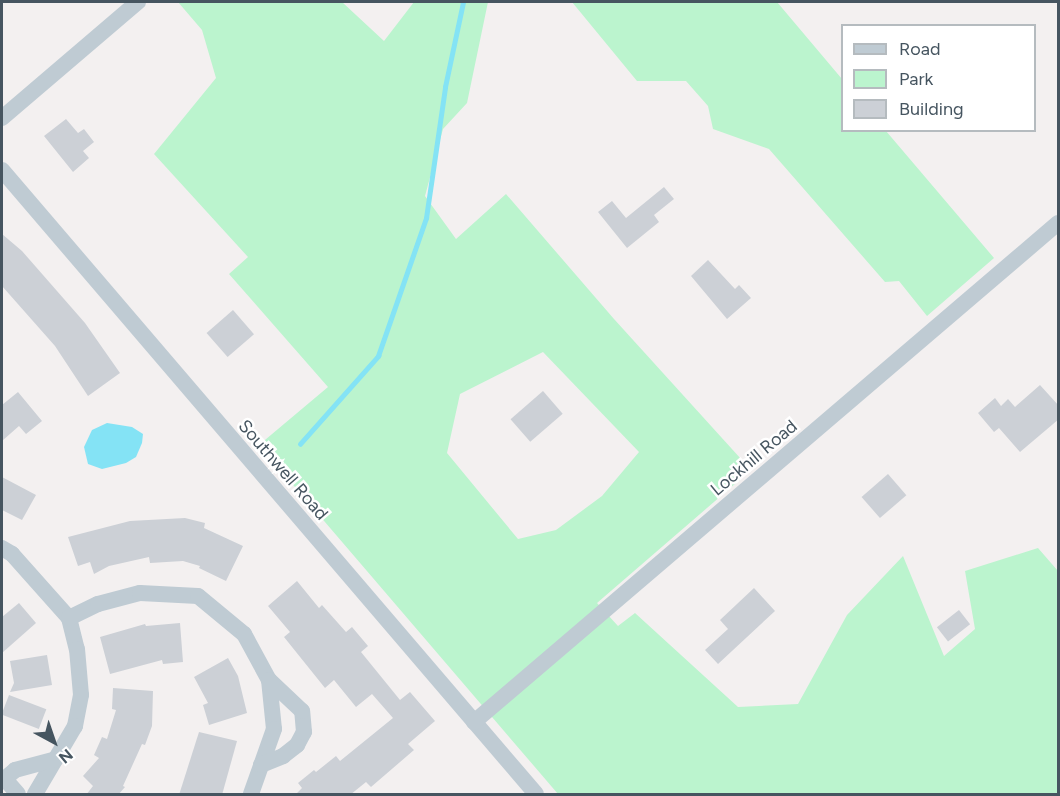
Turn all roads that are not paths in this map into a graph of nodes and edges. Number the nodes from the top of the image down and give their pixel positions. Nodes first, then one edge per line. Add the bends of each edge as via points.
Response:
1 (138, 2) edge
2 (2, 118) edge
3 (2, 170) edge
4 (1059, 223) edge
5 (2, 548) edge
6 (69, 618) junction
7 (269, 680) junction
8 (474, 722) junction
9 (56, 759) junction
10 (261, 765) junction
11 (3, 779) edge
12 (18, 795) edge
13 (35, 795) edge
14 (251, 795) edge
15 (536, 795) edge

1 - 2 street
3 - 8 street, Southwell Road
4 - 8 street, Lockhill Road
5 - 6 street via 12,554
6 - 7 street via 98,604 140,592 198,596 244,634
6 - 9 street via 77,649 81,695 75,726
7 - 10 street via 274,729
7 - 10 street via 302,711 304,732 297,745 283,756
8 - 15 street, Southwell Road
9 - 11 street via 15,770
9 - 13 street
10 - 14 street
11 - 12 street

